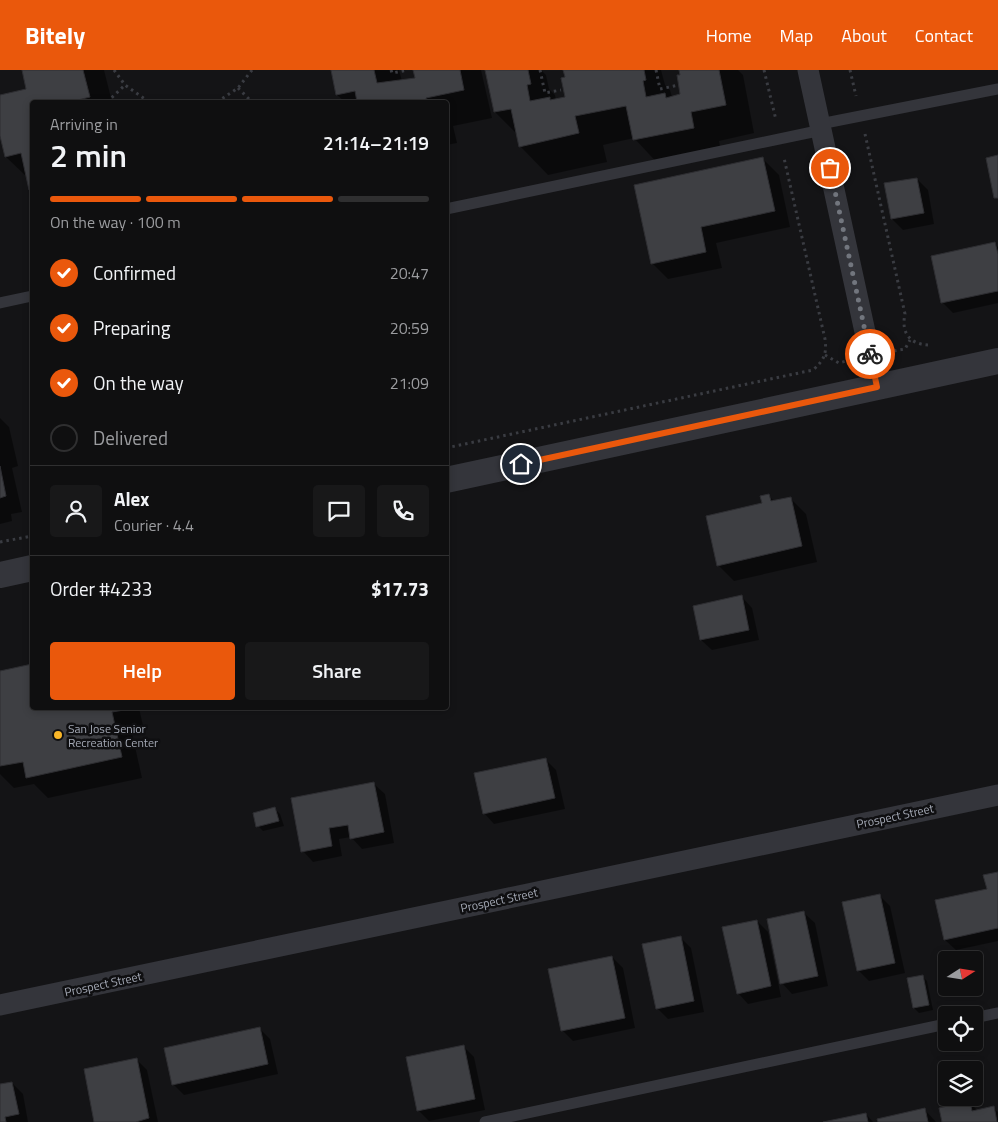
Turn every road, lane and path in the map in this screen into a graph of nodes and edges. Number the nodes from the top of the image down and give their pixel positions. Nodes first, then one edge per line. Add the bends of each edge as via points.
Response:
1 (114, 70) edge
2 (252, 70) edge
3 (391, 70) edge
4 (408, 70) edge
5 (540, 70) edge
6 (656, 70) edge
7 (764, 70) edge
8 (808, 70) edge
9 (850, 70) edge
10 (125, 85) junction
11 (678, 85) dead end
12 (238, 88) junction
13 (998, 89) edge
14 (560, 90) dead end
15 (109, 100) edge
16 (146, 100) edge
17 (220, 100) edge
18 (250, 100) edge
19 (861, 116) junction
20 (821, 127) junction
21 (780, 139) junction
22 (449, 208) edge
23 (30, 296) edge
24 (0, 303) edge
25 (928, 345) dead end
26 (998, 361) edge
27 (877, 387) junction
28 (449, 447) edge
29 (449, 479) edge
30 (30, 536) edge
31 (0, 542) edge
32 (30, 568) edge
33 (0, 575) edge
34 (998, 794) edge
35 (0, 1005) edge
36 (998, 1013) edge
37 (983, 1016) edge
38 (938, 1026) edge
39 (485, 1122) edge

1 - 10 path
2 - 12 path
3 - 4 path via 392,73
5 - 14 path via 545,94
6 - 11 path via 660,89
7 - 21 path
8 - 20 street
9 - 19 path
10 - 15 path
10 - 16 path
12 - 17 path
12 - 18 path
13 - 19 lane
19 - 20 lane
19 - 25 path via 905,314 904,332 910,340
20 - 21 lane
20 - 27 street
21 - 22 lane
21 - 28 path via 825,339 822,362 813,370
23 - 24 lane
26 - 27 street
27 - 29 street
30 - 31 path
32 - 33 street
34 - 35 street, Prospect Street
36 - 37 lane
38 - 39 lane

